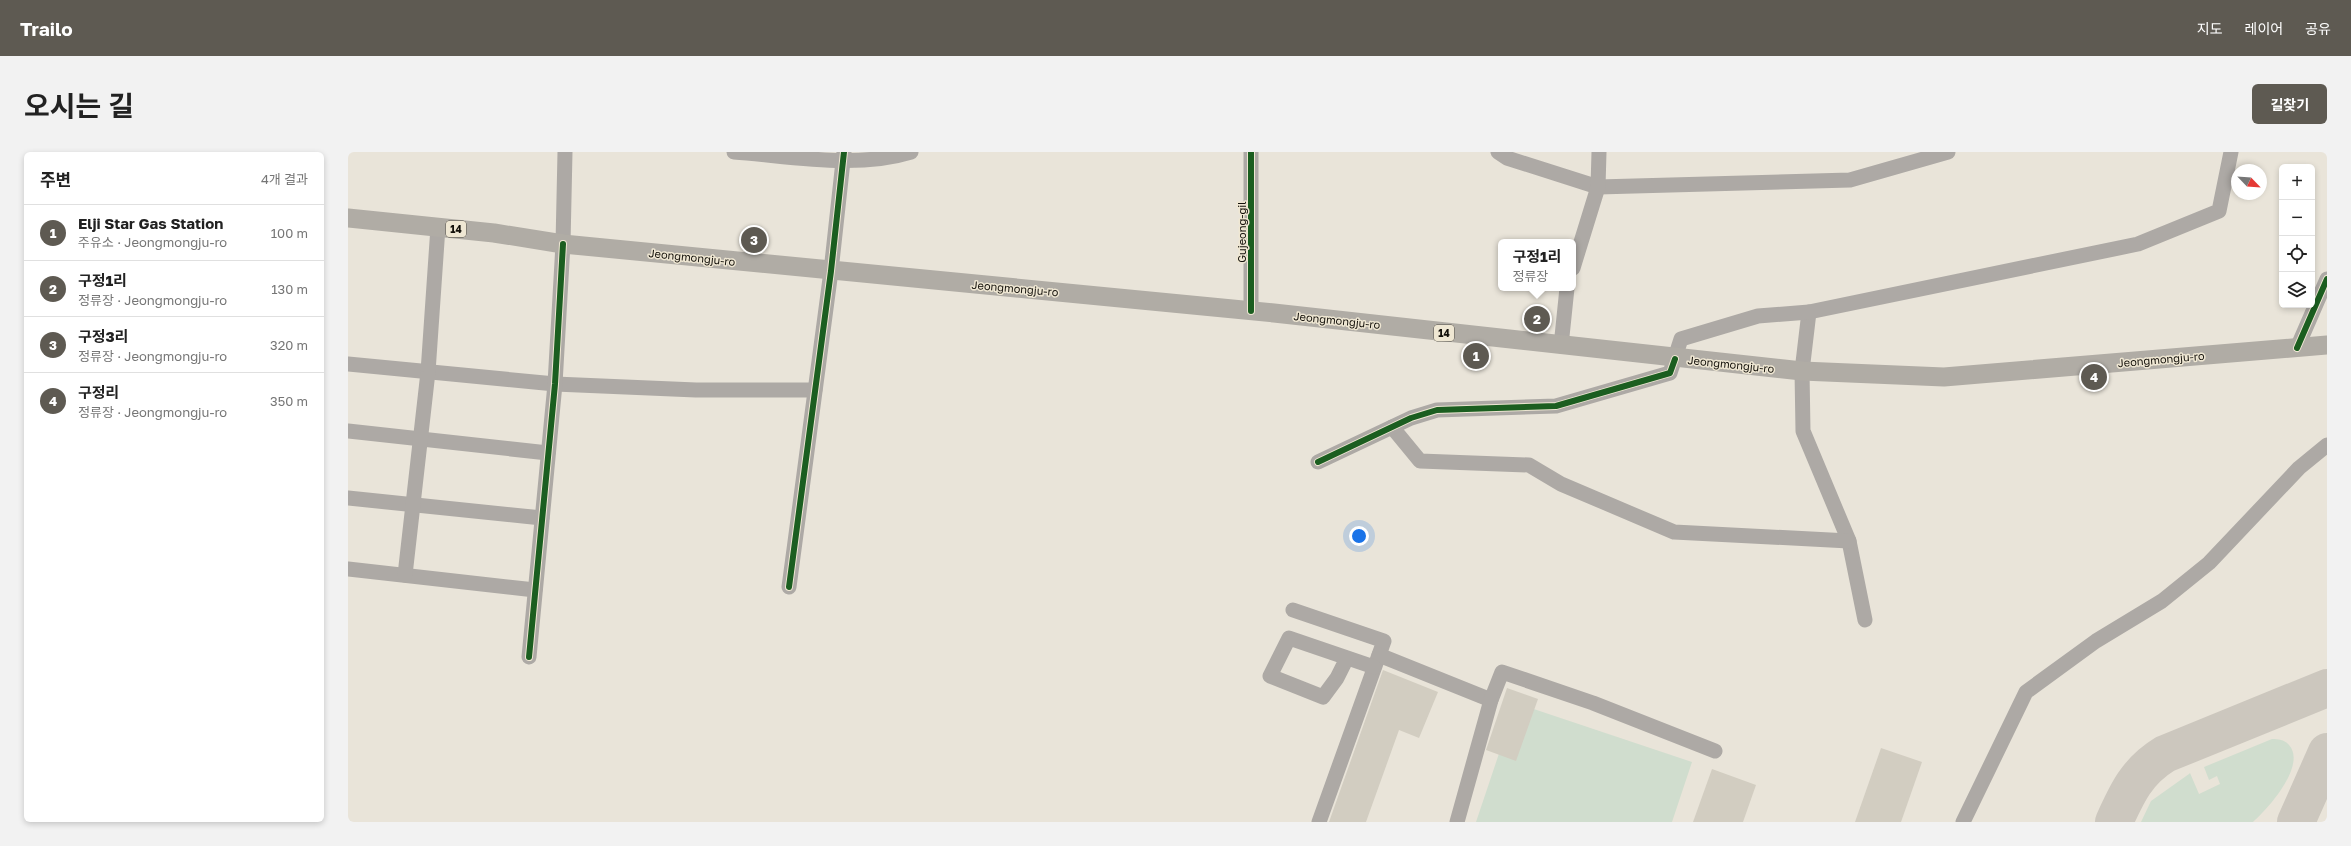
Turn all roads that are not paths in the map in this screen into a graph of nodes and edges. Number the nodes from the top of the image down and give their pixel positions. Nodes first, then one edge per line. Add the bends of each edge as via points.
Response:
1 (565, 152) edge
2 (734, 152) edge
3 (911, 152) edge
4 (1252, 152) edge
5 (1498, 152) edge
6 (1599, 152) edge
7 (1948, 152) edge
8 (2231, 152) edge
9 (844, 156) edge
10 (1598, 187) junction
11 (348, 218) edge
12 (438, 227) junction
13 (563, 244) junction
14 (1576, 258) edge
15 (831, 271) junction
16 (2327, 279) edge
17 (1567, 291) edge
18 (1251, 311) junction
19 (1809, 312) junction
20 (2327, 345) edge
21 (1560, 346) junction
22 (2297, 348) junction
23 (1675, 359) junction
24 (348, 364) edge
25 (1802, 371) junction
26 (428, 372) junction
27 (555, 384) junction
28 (815, 390) junction
29 (1392, 427) junction
30 (348, 431) edge
31 (420, 439) junction
32 (2327, 445) edge
33 (548, 453) junction
34 (1318, 462) dead end
35 (348, 498) edge
36 (413, 503) junction
37 (542, 518) junction
38 (1849, 541) junction
39 (348, 569) edge
40 (405, 575) junction
41 (789, 587) dead end
42 (536, 590) junction
43 (1293, 610) dead end
44 (1865, 620) dead end
45 (529, 657) dead end
46 (1347, 658) junction
47 (1377, 661) junction
48 (1491, 700) junction
49 (1716, 751) dead end
50 (1319, 822) edge
51 (1456, 822) edge
52 (1963, 822) edge

1 - 13 street
2 - 9 street
3 - 9 street via 893,157
4 - 18 street, Gujeong-gil
5 - 10 street via 1507,158
6 - 10 street
7 - 10 street via 1850,180
8 - 19 street via 2219,211 2138,244
9 - 15 street
10 - 14 street
11 - 12 main road, Jeongmongju-ro / 14
12 - 13 main road, Jeongmongju-ro / 14
12 - 26 street
13 - 15 main road, Jeongmongju-ro / 14
13 - 27 street
15 - 18 main road, Jeongmongju-ro / 14
15 - 28 street
16 - 22 street
17 - 21 street
18 - 21 main road, Jeongmongju-ro / 14
19 - 23 street via 1758,316 1681,339
19 - 25 street
20 - 22 main road, Jeongmongju-ro / 14
21 - 23 main road, Jeongmongju-ro / 14
22 - 25 main road, Jeongmongju-ro / 14 via 1944,377
23 - 25 main road, Jeongmongju-ro / 14
23 - 29 street via 1670,373 1556,406 1437,410
24 - 26 street
25 - 38 street via 1804,431
26 - 27 street
26 - 31 street
27 - 28 street via 696,390
27 - 33 street
28 - 41 street
29 - 34 street
29 - 38 street via 1420,461 1529,465 1560,484 1674,532
30 - 31 street
31 - 33 street
31 - 36 street
32 - 52 street via 2300,468 2209,563 2162,601 2096,641 2026,692
33 - 37 street
35 - 36 street
36 - 37 street
36 - 40 street
37 - 42 street
38 - 44 street
39 - 40 street
40 - 42 street
42 - 45 street
43 - 47 street via 1384,641
46 - 46 street via 1289,638 1270,676 1323,697
46 - 47 street
47 - 48 street
47 - 50 street
48 - 49 street via 1502,672 1593,703
48 - 51 street

